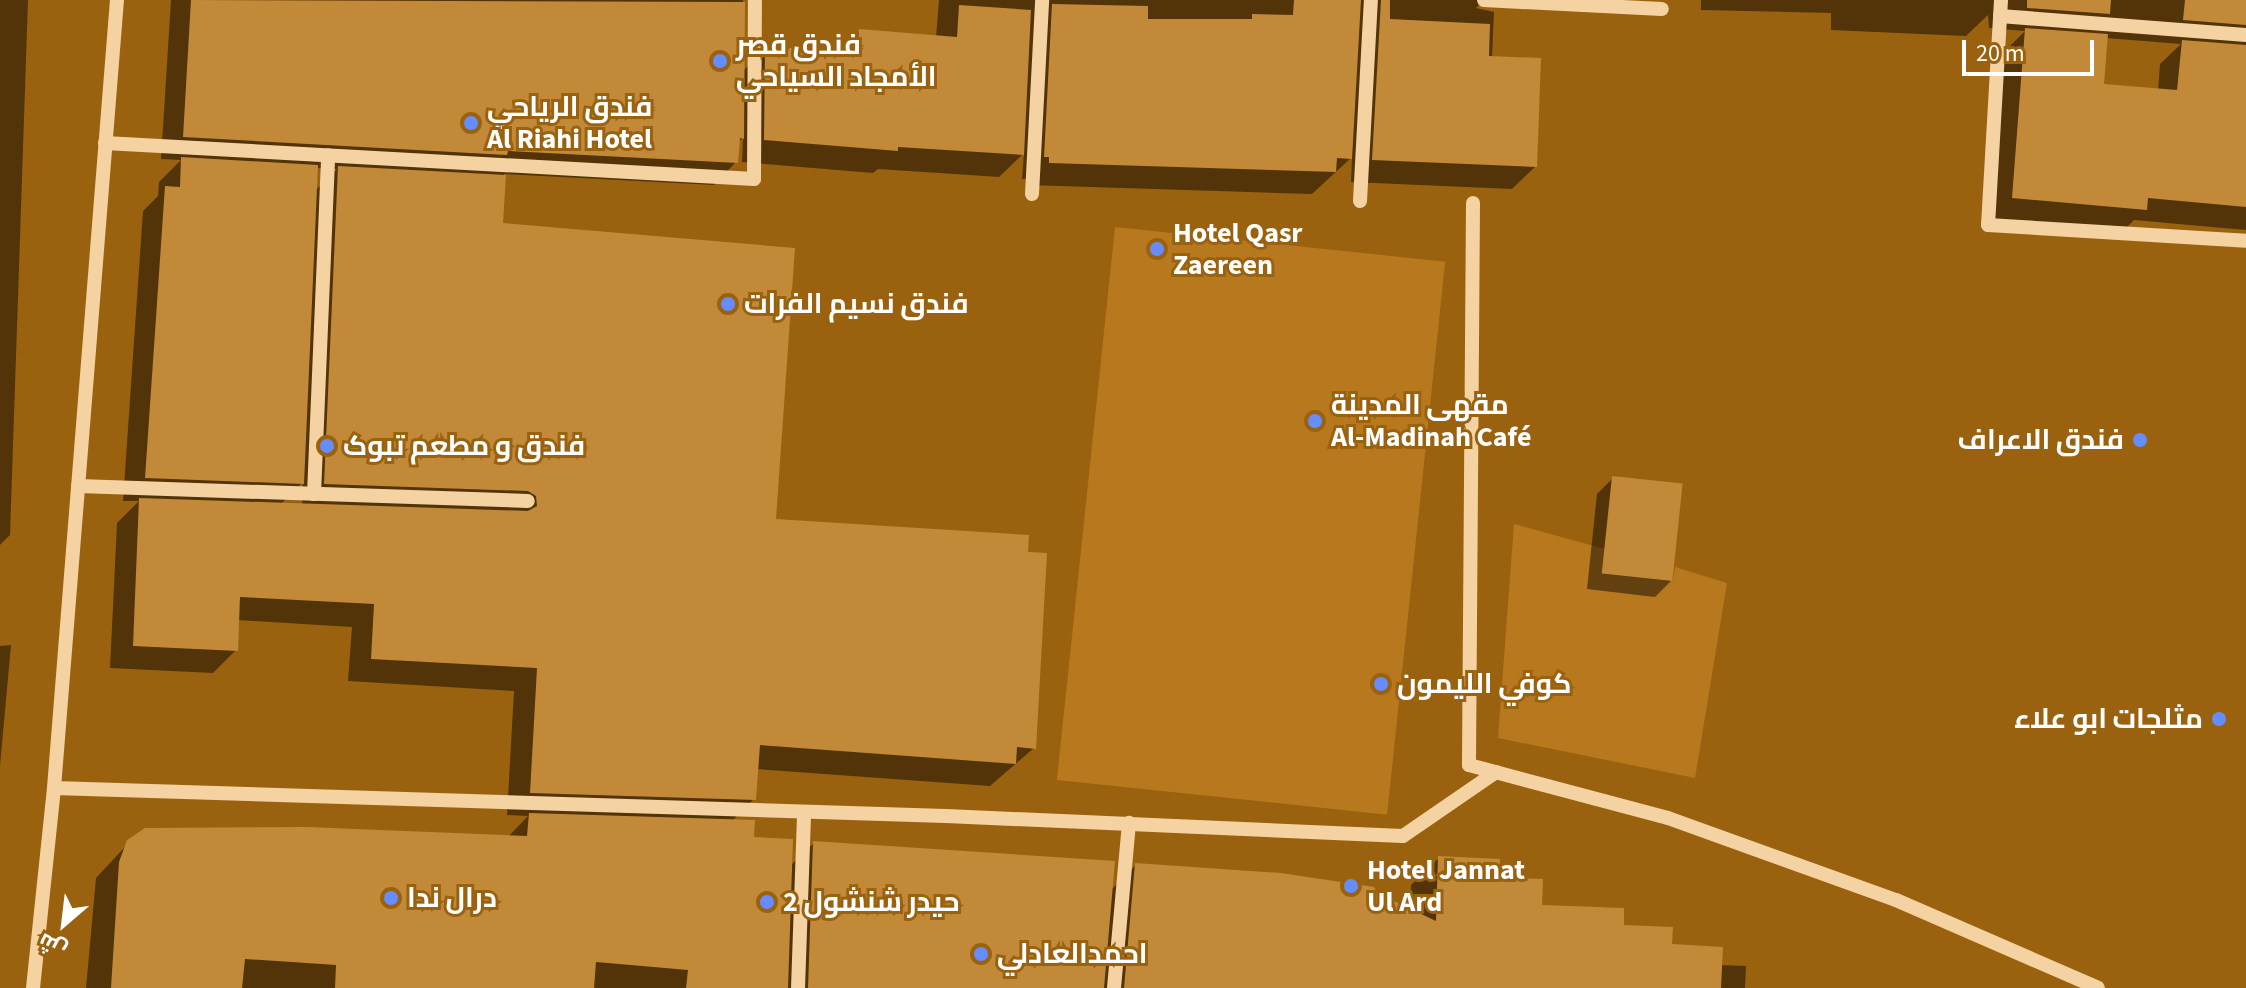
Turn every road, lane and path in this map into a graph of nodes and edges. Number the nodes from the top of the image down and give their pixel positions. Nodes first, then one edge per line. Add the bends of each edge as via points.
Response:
1 (117, 0) edge
2 (755, 0) edge
3 (1042, 0) edge
4 (1371, 0) edge
5 (1484, 0) edge
6 (2001, 0) edge
7 (1662, 9) dead end
8 (2000, 16) junction
9 (2246, 35) edge
10 (105, 143) junction
11 (328, 155) junction
12 (1032, 194) dead end
13 (1360, 201) dead end
14 (1473, 203) dead end
15 (2246, 241) edge
16 (78, 486) junction
17 (314, 494) junction
18 (528, 501) dead end
19 (1496, 772) junction
20 (54, 788) junction
21 (804, 812) junction
22 (1129, 823) junction
23 (33, 988) edge
24 (798, 988) edge
25 (1114, 988) edge
26 (2098, 988) edge

1 - 10 street
2 - 11 street via 754,179
3 - 12 street
4 - 13 street
5 - 7 street
6 - 8 street
8 - 9 street
8 - 15 street via 1988,225
10 - 11 street
10 - 16 street
11 - 17 street
14 - 19 street via 1469,765
16 - 17 street
16 - 20 street
17 - 18 street
19 - 22 street via 1403,836
19 - 26 street via 1682,823 1896,900
20 - 21 street
20 - 23 street
21 - 22 street
21 - 24 street
22 - 25 street

